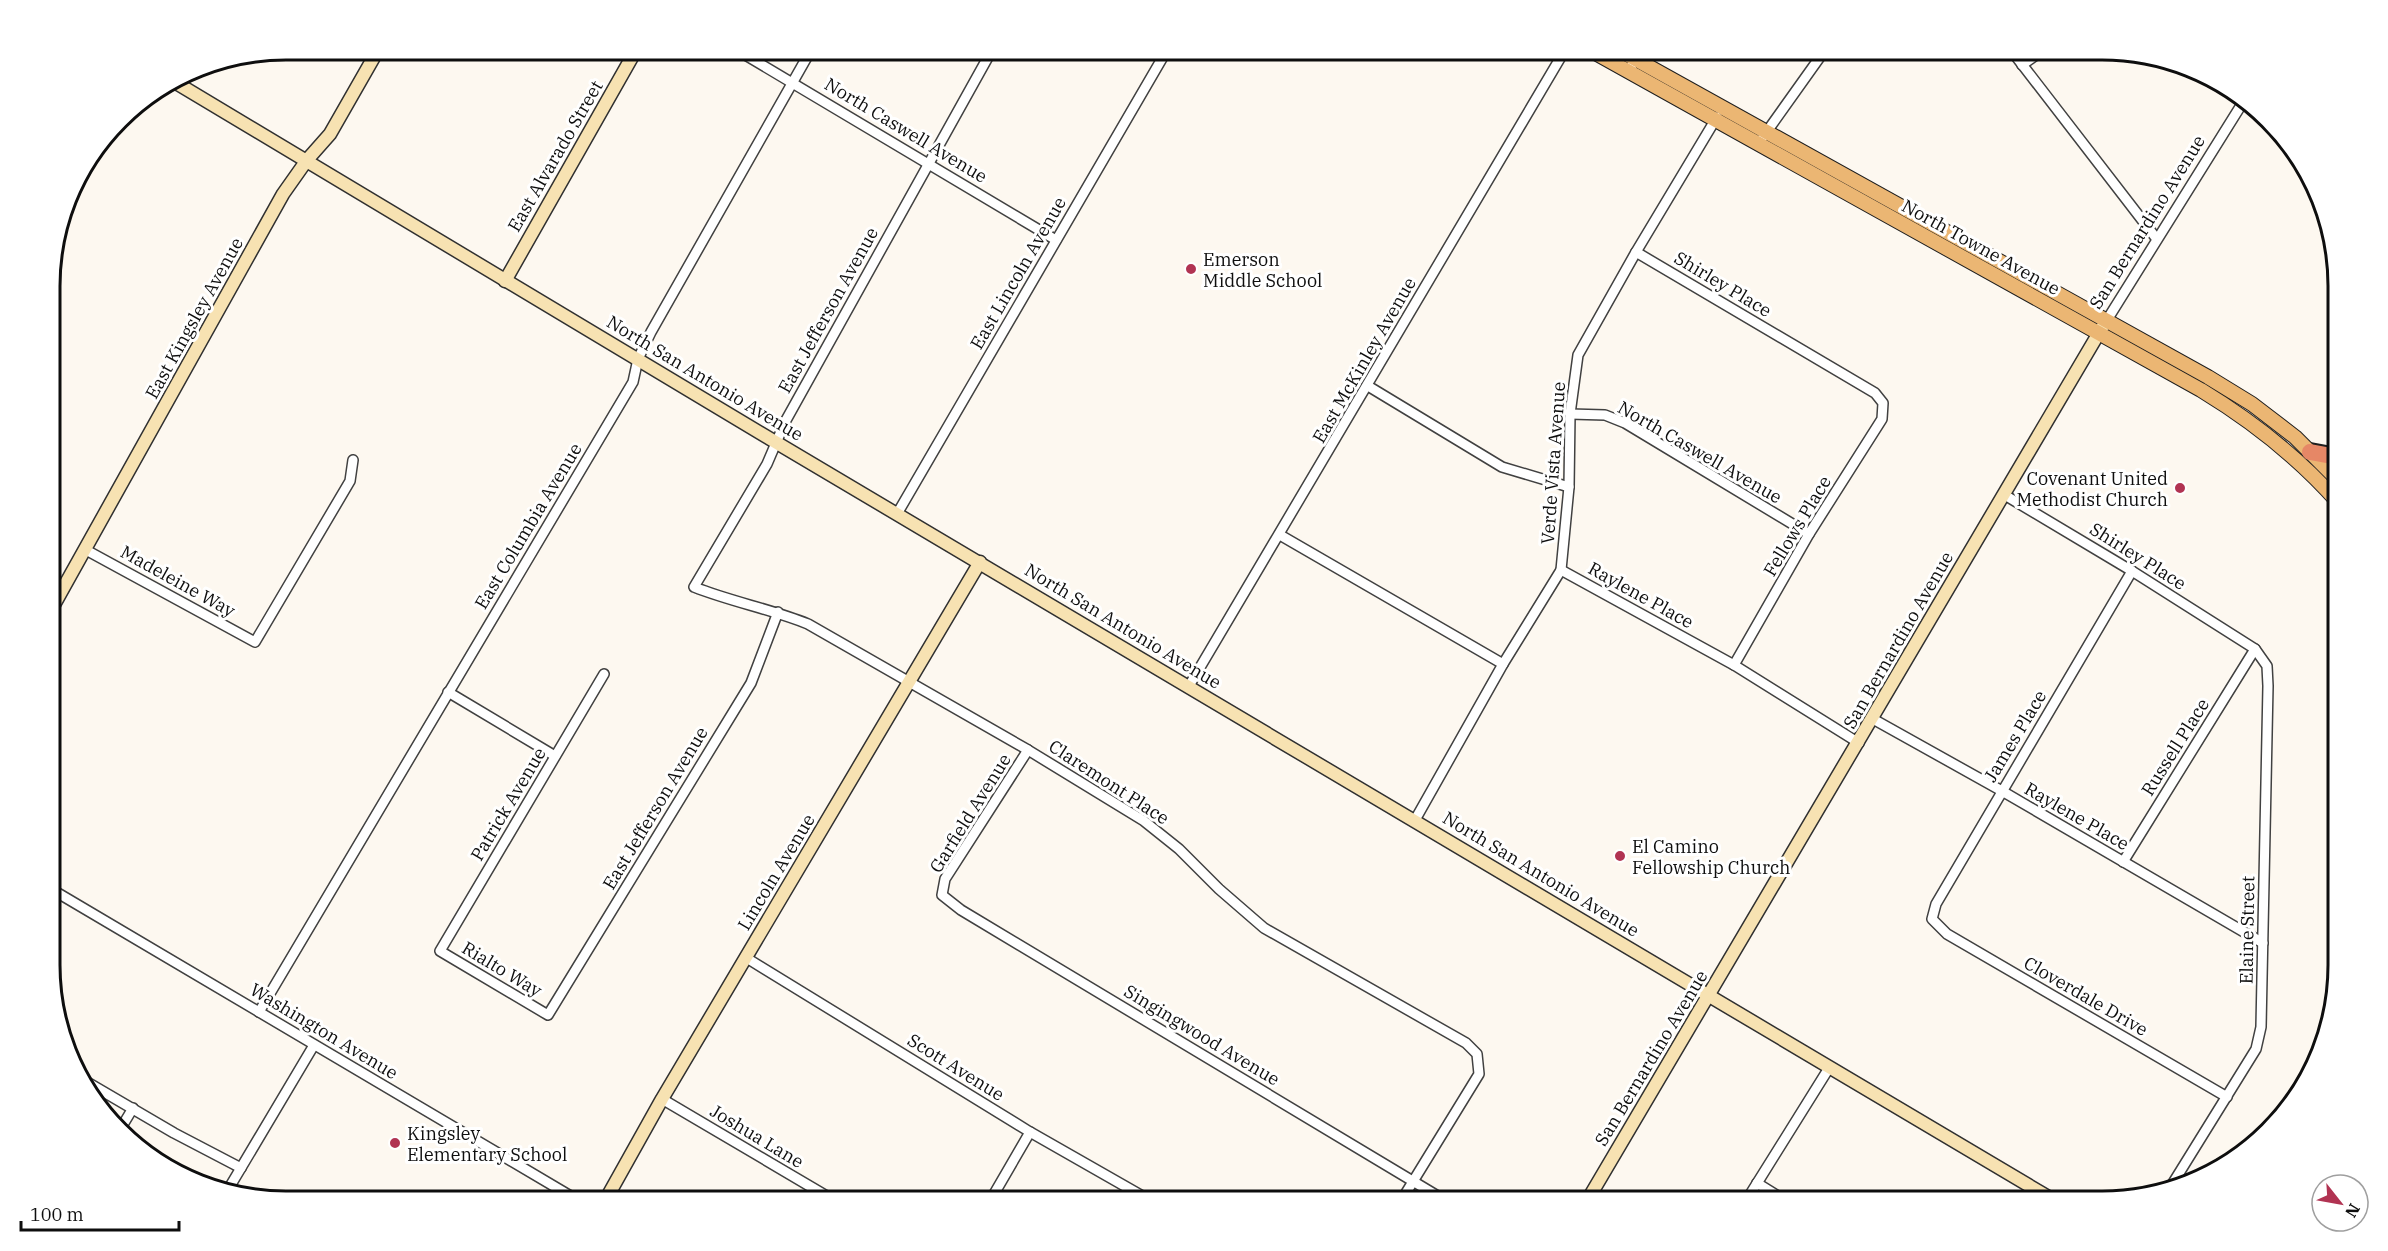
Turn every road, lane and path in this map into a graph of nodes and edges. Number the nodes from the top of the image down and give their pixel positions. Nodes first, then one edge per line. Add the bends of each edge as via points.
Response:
1 (372, 60) edge
2 (630, 60) edge
3 (755, 60) edge
4 (805, 60) edge
5 (986, 60) edge
6 (1161, 60) edge
7 (1558, 60) edge
8 (1607, 60) edge
9 (1635, 60) edge
10 (1648, 60) edge
11 (1818, 60) edge
12 (2018, 60) edge
13 (2029, 60) edge
14 (2022, 65) junction
15 (1628, 72) junction
16 (793, 81) junction
17 (181, 86) edge
18 (2239, 106) edge
19 (1722, 107) junction
20 (1715, 120) junction
21 (1767, 132) junction
22 (1758, 144) junction
23 (307, 160) junction
24 (929, 163) junction
25 (2156, 238) junction
26 (1056, 240) junction
27 (1636, 252) junction
28 (505, 280) junction
29 (2107, 320) junction
30 (2099, 332) junction
31 (638, 359) junction
32 (1368, 386) junction
33 (1883, 403) joint
34 (1570, 414) junction
35 (777, 442) junction
36 (2310, 452) junction
37 (2328, 455) edge
38 (353, 460) dead end
39 (2328, 470) edge
40 (1569, 487) junction
41 (2328, 492) edge
42 (2003, 494) junction
43 (897, 514) junction
44 (1809, 534) junction
45 (1280, 535) junction
46 (86, 550) junction
47 (980, 562) junction
48 (1562, 570) junction
49 (2133, 571) junction
50 (694, 587) joint
51 (60, 595) edge
52 (778, 612) junction
53 (2254, 649) junction
54 (1503, 664) junction
55 (1734, 664) junction
56 (604, 674) dead end
57 (910, 684) junction
58 (1189, 686) junction
59 (448, 692) junction
60 (1873, 719) junction
61 (1859, 743) junction
62 (1028, 750) junction
63 (555, 756) junction
64 (2002, 791) junction
65 (1415, 820) junction
66 (2123, 862) junction
67 (60, 894) edge
68 (942, 895) joint
69 (1932, 920) joint
70 (2263, 944) junction
71 (440, 951) joint
72 (745, 957) junction
73 (1709, 995) junction
74 (259, 1011) junction
75 (548, 1015) joint
76 (314, 1045) junction
77 (1828, 1068) junction
78 (96, 1087) edge
79 (2227, 1097) junction
80 (662, 1099) junction
81 (133, 1108) junction
82 (124, 1123) edge
83 (1030, 1132) junction
84 (241, 1168) junction
85 (2176, 1179) edge
86 (1413, 1180) junction
87 (1757, 1183) junction
88 (231, 1184) edge
89 (562, 1191) edge
90 (611, 1191) edge
91 (818, 1191) edge
92 (996, 1191) edge
93 (1133, 1191) edge
94 (1407, 1191) edge
95 (1430, 1191) edge
96 (1593, 1191) edge
97 (1752, 1191) edge
98 (1770, 1191) edge
99 (2038, 1191) edge

1 - 23 main road, East Kingsley Avenue via 330,134
2 - 28 main road, East Alvarado Street
3 - 16 street, North Caswell Avenue
4 - 16 street, East Columbia Avenue
5 - 24 street, East Jefferson Avenue
6 - 26 street, East Lincoln Avenue
7 - 32 street, East McKinley Avenue
8 - 15 main road, North Towne Avenue
9 - 15 street
10 - 19 main road, North Towne Avenue
11 - 21 street
12 - 14 street
13 - 14 street
14 - 25 street
15 - 20 main road, North Towne Avenue
16 - 24 street, North Caswell Avenue
16 - 31 street, East Columbia Avenue
17 - 23 main road, North San Antonio Avenue
18 - 25 street, San Bernardino Avenue
19 - 20 street, Verde Vista Avenue
19 - 21 main road, North Towne Avenue
20 - 22 main road, North Towne Avenue
20 - 27 street, Verde Vista Avenue
21 - 22 street
21 - 29 main road, North Towne Avenue
22 - 30 main road, North Towne Avenue
23 - 28 main road, North San Antonio Avenue
23 - 46 main road, East Kingsley Avenue via 283,194
24 - 26 street, North Caswell Avenue
24 - 35 street, East Jefferson Avenue
25 - 29 street, San Bernardino Avenue
26 - 43 street, East Lincoln Avenue
27 - 33 street, Shirley Place via 1875,393
27 - 34 street, Verde Vista Avenue via 1578,355
28 - 31 main road, North San Antonio Avenue
29 - 30 main road, San Bernardino Avenue
29 - 36 main road, North Towne Avenue via 2252,404
30 - 41 main road, North Towne Avenue via 2243,416 2285,448
30 - 42 main road, San Bernardino Avenue
31 - 35 main road, North San Antonio Avenue
31 - 59 street, East Columbia Avenue via 633,382
32 - 40 street via 1502,467
32 - 45 street, East McKinley Avenue
33 - 44 street, Fellows Place via 1881,418
34 - 40 street, Verde Vista Avenue
34 - 44 street, North Caswell Avenue via 1605,415 1625,423
35 - 43 main road, North San Antonio Avenue
35 - 50 street, East Jefferson Avenue
36 - 37 highway
36 - 39 main road, North Towne Avenue
38 - 46 street, Madeleine Way via 350,481 255,642
40 - 48 street, Verde Vista Avenue
42 - 49 street, Shirley Place
42 - 60 main road, San Bernardino Avenue
43 - 47 main road, North San Antonio Avenue
44 - 55 street, Fellows Place
45 - 54 street
45 - 58 street, East McKinley Avenue
46 - 51 main road, East Kingsley Avenue
47 - 57 main road, Lincoln Avenue
47 - 58 main road, North San Antonio Avenue
48 - 54 street, Verde Vista Avenue
48 - 55 street, Raylene Place
49 - 53 street, Shirley Place
49 - 64 street, James Place
50 - 52 street, Claremont Place
52 - 57 street, Claremont Place via 818,629
52 - 75 street, East Jefferson Avenue via 751,683
53 - 66 street, Russell Place
53 - 70 street, Elaine Street via 2267,666 2268,686
54 - 65 street, Verde Vista Avenue
55 - 61 street, Raylene Place
56 - 63 street, Patrick Avenue
57 - 62 street, Claremont Place
57 - 72 main road, Lincoln Avenue
58 - 65 main road, North San Antonio Avenue
59 - 63 street
59 - 74 street, East Columbia Avenue
60 - 61 main road, San Bernardino Avenue
60 - 64 street, Raylene Place
61 - 73 main road, San Bernardino Avenue
62 - 68 street, Garfield Avenue via 945,879
62 - 86 street, Claremont Place via 1144,821 1264,928 1466,1043 1477,1054 1479,1074
63 - 71 street, Patrick Avenue
64 - 66 street, Raylene Place
64 - 69 street, James Place via 1936,904
65 - 73 main road, North San Antonio Avenue
66 - 70 street, Raylene Place
67 - 74 street, Washington Avenue
68 - 86 street, Singingwood Avenue
69 - 79 street, Cloverdale Drive via 1947,934
70 - 79 street, Elaine Street via 2261,1027 2256,1049
71 - 75 street, Rialto Way
72 - 80 main road, Lincoln Avenue
72 - 83 street, Scott Avenue
73 - 77 main road, North San Antonio Avenue
73 - 96 main road, San Bernardino Avenue
74 - 76 street, Washington Avenue
76 - 84 street
76 - 89 street, Washington Avenue
77 - 87 street
77 - 99 main road, North San Antonio Avenue
78 - 81 street
79 - 85 street, Elaine Street
80 - 90 main road, Lincoln Avenue
80 - 91 street, Joshua Lane
81 - 82 street
81 - 84 street
83 - 92 street
83 - 93 street, Scott Avenue
84 - 88 street
86 - 94 street
86 - 95 street, Singingwood Avenue
87 - 97 street
87 - 98 street

